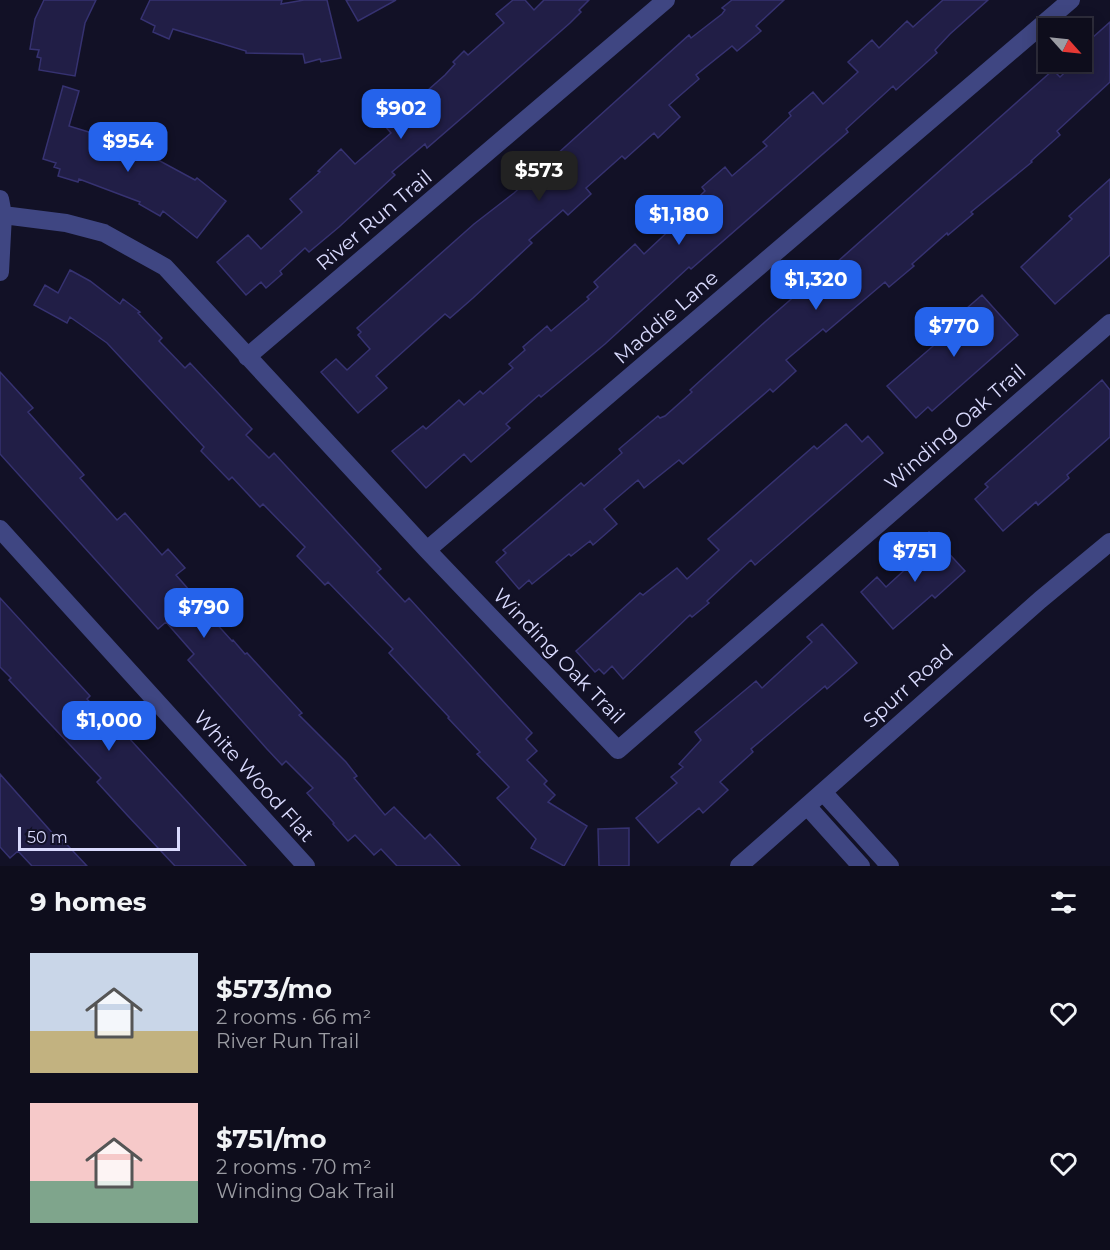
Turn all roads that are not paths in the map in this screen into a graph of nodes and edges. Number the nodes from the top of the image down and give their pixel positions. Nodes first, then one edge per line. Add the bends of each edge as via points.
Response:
1 (666, 0) edge
2 (1071, 0) edge
3 (1, 213) edge
4 (0, 272) edge
5 (1110, 323) edge
6 (248, 357) junction
7 (0, 529) edge
8 (1110, 542) edge
9 (427, 550) junction
10 (823, 792) junction
11 (807, 806) junction
12 (306, 866) edge
13 (739, 866) edge
14 (861, 866) edge
15 (890, 866) edge

1 - 6 street, River Run Trail
2 - 9 street, Maddie Lane
3 - 4 street
3 - 6 street, Winding Oak Trail via 104,233 165,267
5 - 9 street, Winding Oak Trail via 618,750
6 - 9 street, Winding Oak Trail
7 - 12 street, White Wood Flat
8 - 10 street, Spurr Road
10 - 11 street, Spurr Road
10 - 15 street
11 - 13 street, Spurr Road
11 - 14 street

